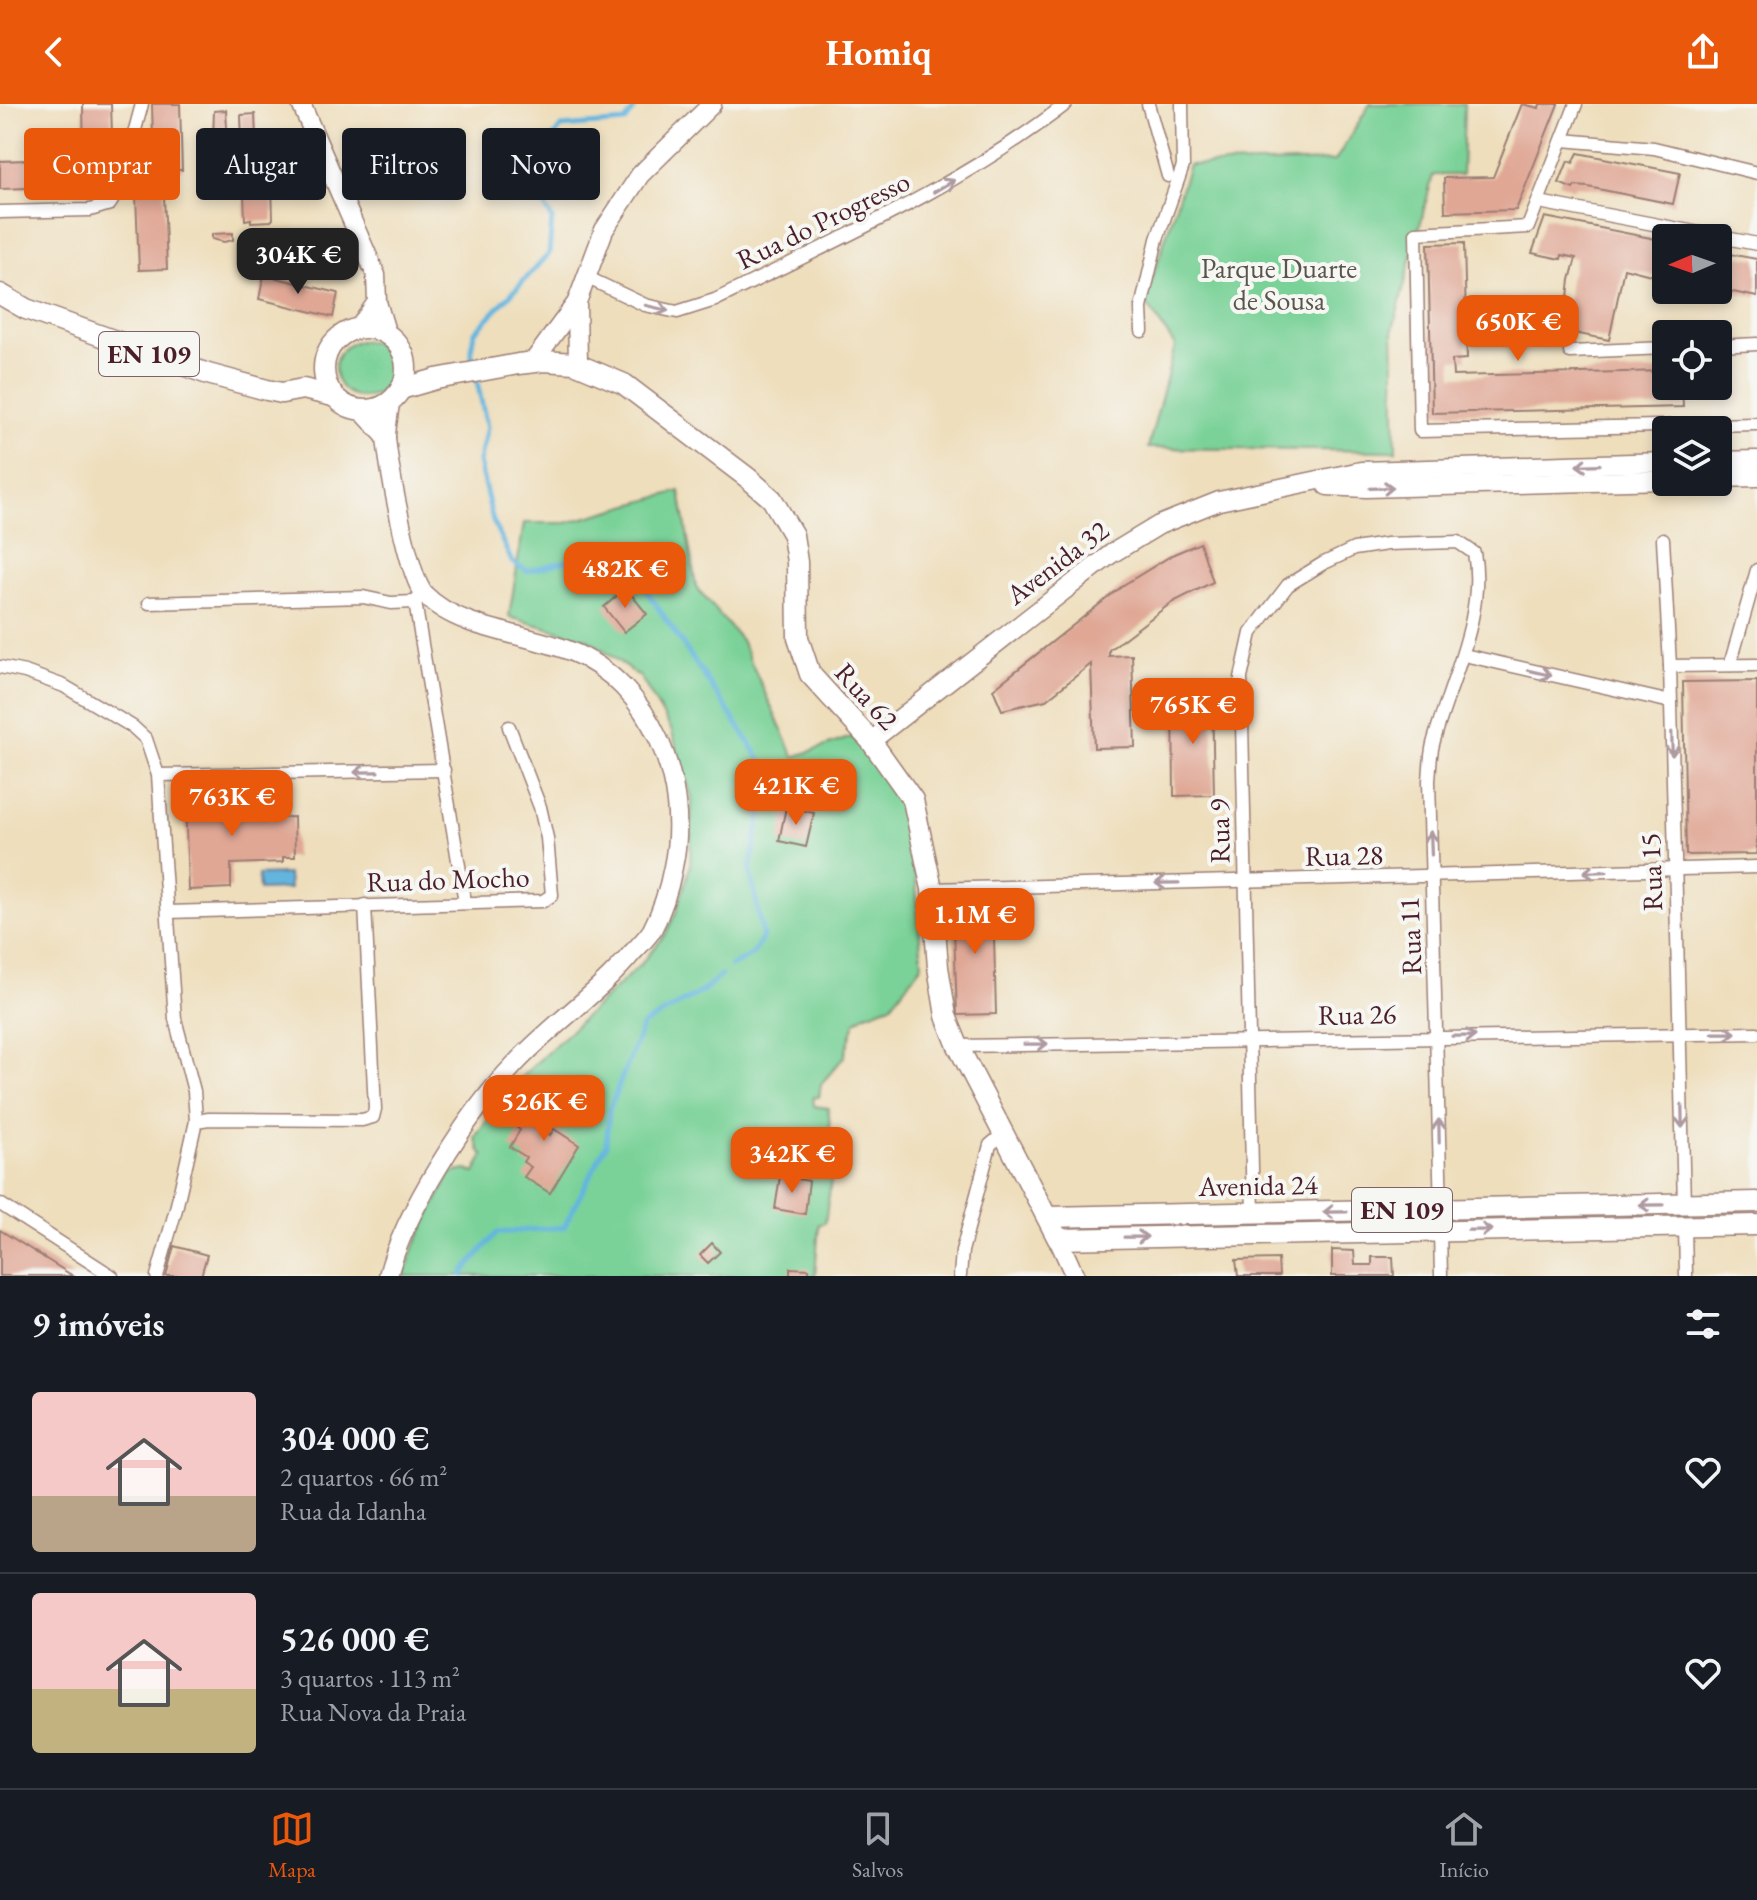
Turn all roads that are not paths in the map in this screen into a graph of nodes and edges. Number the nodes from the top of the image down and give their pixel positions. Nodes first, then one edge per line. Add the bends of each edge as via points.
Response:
1 (142, 104) edge
2 (301, 104) edge
3 (712, 104) edge
4 (1066, 104) edge
5 (1148, 104) edge
6 (1182, 104) edge
7 (1576, 104) edge
8 (1563, 140) junction
9 (1757, 173) edge
10 (1168, 176) dead end
11 (1539, 202) junction
12 (0, 212) edge
13 (1757, 244) edge
14 (586, 277) junction
15 (0, 294) edge
16 (377, 302) junction
17 (577, 302) junction
18 (358, 329) junction
19 (1142, 331) dead end
20 (387, 335) junction
21 (1757, 344) edge
22 (1732, 345) edge
23 (1652, 349) edge
24 (1570, 352) dead end
25 (533, 362) junction
26 (406, 363) junction
27 (578, 364) junction
28 (323, 371) junction
29 (436, 379) junction
30 (303, 389) junction
31 (333, 396) junction
32 (396, 396) junction
33 (362, 411) junction
34 (1757, 424) edge
35 (386, 437) junction
36 (1757, 460) edge
37 (1732, 461) edge
38 (1652, 462) edge
39 (1757, 477) edge
40 (1732, 478) edge
41 (1652, 480) edge
42 (1304, 484) junction
43 (1663, 539) dead end
44 (1757, 570) edge
45 (1478, 573) joint
46 (419, 598) junction
47 (149, 603) dead end
48 (1464, 655) junction
49 (1730, 665) junction
50 (1757, 665) edge
51 (1670, 666) junction
52 (0, 667) edge
53 (1671, 702) junction
54 (509, 727) dead end
55 (871, 741) junction
56 (444, 770) junction
57 (158, 775) junction
58 (1757, 867) edge
59 (1675, 869) junction
60 (1433, 876) junction
61 (1243, 881) junction
62 (932, 889) junction
63 (465, 902) junction
64 (365, 905) junction
65 (168, 912) junction
66 (1757, 1033) edge
67 (1680, 1034) junction
68 (1437, 1037) junction
69 (1250, 1040) junction
70 (958, 1046) junction
71 (196, 1121) junction
72 (1004, 1133) junction
73 (1757, 1202) edge
74 (0, 1204) edge
75 (1684, 1204) junction
76 (1441, 1209) junction
77 (1253, 1213) junction
78 (1048, 1217) junction
79 (1757, 1225) edge
80 (1685, 1226) junction
81 (1440, 1231) junction
82 (1058, 1239) junction
83 (112, 1276) edge
84 (157, 1276) edge
85 (388, 1276) edge
86 (960, 1276) edge
87 (1075, 1276) edge
88 (1441, 1276) edge
89 (1686, 1276) edge

1 - 12 street via 119,189 110,204 90,210
2 - 16 main road via 376,275
3 - 14 main road via 640,175 604,230
14 -> 4 street, Rua do Progresso via 645,305 677,312 715,300 938,191
5 - 10 street
6 - 19 street via 1183,166 1157,239 1141,308
7 - 8 street
8 - 9 street via 1654,148
8 - 11 street
11 - 13 street
11 - 34 street via 1528,227 1416,233 1420,431
14 - 17 main road
15 - 30 main road, EN 109 via 26,309 208,374 282,393
16 - 18 main road
16 - 20 main road
17 - 25 main road
17 - 27 main road
18 - 20 main road
18 - 28 main road via 329,348
20 - 26 main road
21 - 22 street
23 - 24 street
25 - 27 main road, Rua 62
25 - 29 main road, Rua 62
26 - 29 main road
26 - 32 main road
27 - 55 main road, Rua 62 via 624,384 772,499 793,535 798,638 810,674
28 - 30 main road
28 - 31 main road
29 - 32 main road, Rua 62
30 - 31 main road, EN 109
31 - 33 main road, EN 109
32 - 33 main road
32 - 35 main road
33 - 35 main road
35 - 46 main road
36 - 37 main road
38 -> 42 main road, Avenida 32 via 1361,471
39 - 40 main road
42 -> 41 main road, Avenida 32 via 1366,488
42 - 55 main road, Avenida 32 via 1219,501 1159,525 1111,554
43 - 51 street, Rua 15
44 - 49 street
45 - 48 street, Rua 11
45 - 61 street, Rua 9 via 1474,553 1458,542 1354,549 1288,585 1251,633 1241,678
46 - 47 street via 391,603 363,597
46 - 56 street
46 - 85 main road via 460,617 572,651 611,673 637,699 652,725 671,778 678,824 674,866 651,932 576,1010 515,1063 484,1101 403,1233
48 -> 53 street
60 -> 48 street, Rua 11 via 1432,747
49 - 50 street
49 - 51 street
51 - 53 street, Rua 15
52 - 57 street via 64,686 133,727 146,739
53 -> 59 street, Rua 15
54 - 63 street, Rua do Mocho via 540,807 552,895 543,901
55 - 62 main road, Rua 62 via 913,800
56 -> 57 street
56 - 63 street
57 - 65 street
58 - 59 street, Rua 28
59 -> 60 street, Rua 28
59 - 67 street, Rua 15
60 - 61 street, Rua 28
60 - 68 street, Rua 11
61 -> 62 street, Rua 28
61 - 69 street, Rua 9
62 - 70 main road, Rua 62 via 946,1016
63 - 64 street, Rua do Mocho
64 - 65 street, Rua do Mocho
64 - 71 street via 373,1117
65 - 71 street via 175,1019 194,1091
67 -> 66 street, Rua 26
68 -> 67 street, Rua 26
67 -> 75 street, Rua 15
68 - 69 street, Rua 26
76 -> 68 street, Rua 11
70 -> 69 street, Rua 26
69 - 77 street, Rua 9
70 - 72 main road, Rua 62
71 - 84 street
72 - 78 main road, Rua 62
72 - 86 street via 990,1145
73 - 75 main road, Avenida 24 / EN 109
74 - 83 street
75 -> 76 main road, Avenida 24 / EN 109
76 -> 77 main road, Avenida 24 / EN 109
77 - 78 main road, Avenida 24 / EN 109
78 - 82 main road, Rua 62
79 - 80 main road, Avenida 24 / EN 109
81 -> 80 main road, Avenida 24 / EN 109
80 - 89 street
82 -> 81 main road, Avenida 24 / EN 109
81 - 88 street
82 - 87 main road, Rua 62

